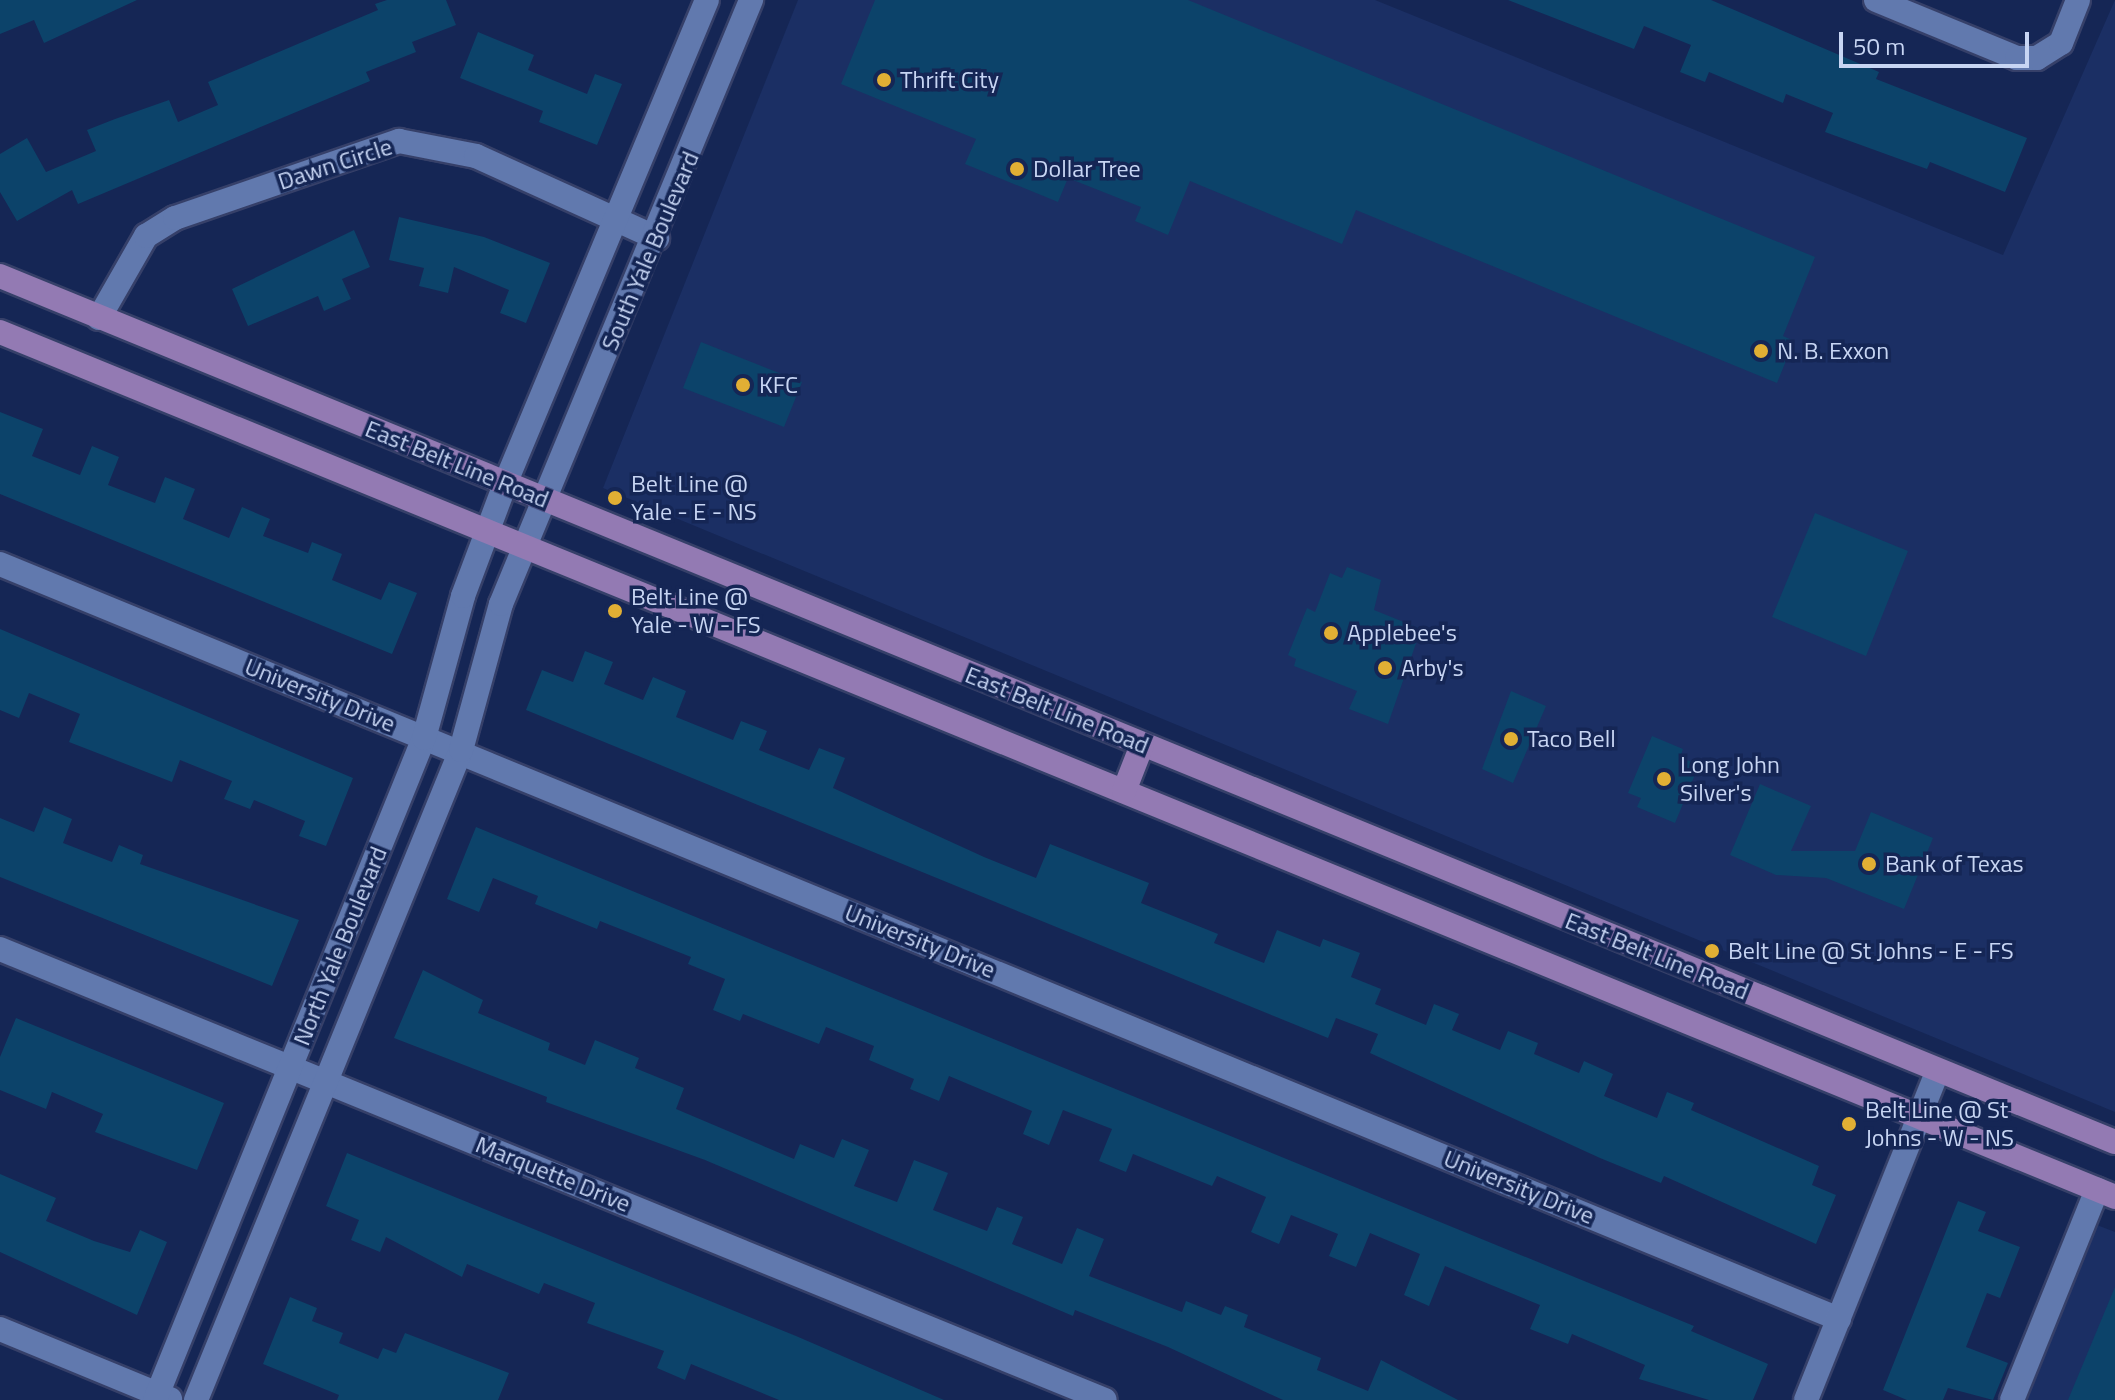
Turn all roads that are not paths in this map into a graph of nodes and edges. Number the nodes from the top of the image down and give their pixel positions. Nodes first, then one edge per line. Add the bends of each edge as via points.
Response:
1 (707, 0) edge
2 (751, 0) edge
3 (1876, 0) edge
4 (2078, 0) edge
5 (619, 222) junction
6 (657, 238) junction
7 (0, 276) edge
8 (99, 318) junction
9 (0, 332) edge
10 (505, 484) junction
11 (544, 499) junction
12 (487, 532) junction
13 (524, 548) junction
14 (0, 564) edge
15 (424, 738) junction
16 (1142, 745) junction
17 (460, 751) junction
18 (1124, 791) junction
19 (0, 949) edge
20 (290, 1068) junction
21 (1937, 1072) junction
22 (326, 1082) junction
23 (1921, 1114) junction
24 (2115, 1142) edge
25 (2106, 1193) edge
26 (1839, 1319) junction
27 (0, 1329) edge
28 (161, 1398) edge
29 (196, 1400) edge
30 (1105, 1400) edge
31 (1806, 1400) edge
32 (2012, 1400) edge

1 - 5 street, South Yale Boulevard
2 - 6 street, South Yale Boulevard
3 - 4 street via 2017,58 2037,58 2061,43
5 - 6 street, Dawn Circle
5 - 8 street, Dawn Circle via 476,156 399,141 175,218 146,236
5 - 10 street, South Yale Boulevard
6 - 11 street, South Yale Boulevard
7 - 8 main road, East Belt Line Road
8 - 10 main road, East Belt Line Road
9 - 12 main road, East Belt Line Road
10 - 11 main road, East Belt Line Road
10 - 12 street, North Yale Boulevard
11 - 13 street, North Yale Boulevard
11 - 16 main road, East Belt Line Road
12 - 13 main road, East Belt Line Road
12 - 15 street, North Yale Boulevard
13 - 17 street, North Yale Boulevard via 501,604
13 - 18 main road, East Belt Line Road
14 - 15 street, University Drive
15 - 17 street, University Drive
15 - 20 street, North Yale Boulevard
16 - 18 main road
16 - 21 main road, East Belt Line Road
17 - 22 street, North Yale Boulevard
17 - 26 street, University Drive
18 - 23 main road, East Belt Line Road
19 - 20 street, Marquette Drive
20 - 22 street, Marquette Drive
20 - 28 street, North Yale Boulevard
21 - 23 street
21 - 24 main road, East Belt Line Road
22 - 29 street, North Yale Boulevard
22 - 30 street, Marquette Drive
23 - 25 main road, East Belt Line Road
23 - 26 street
25 - 32 street
26 - 31 street
27 - 28 street

